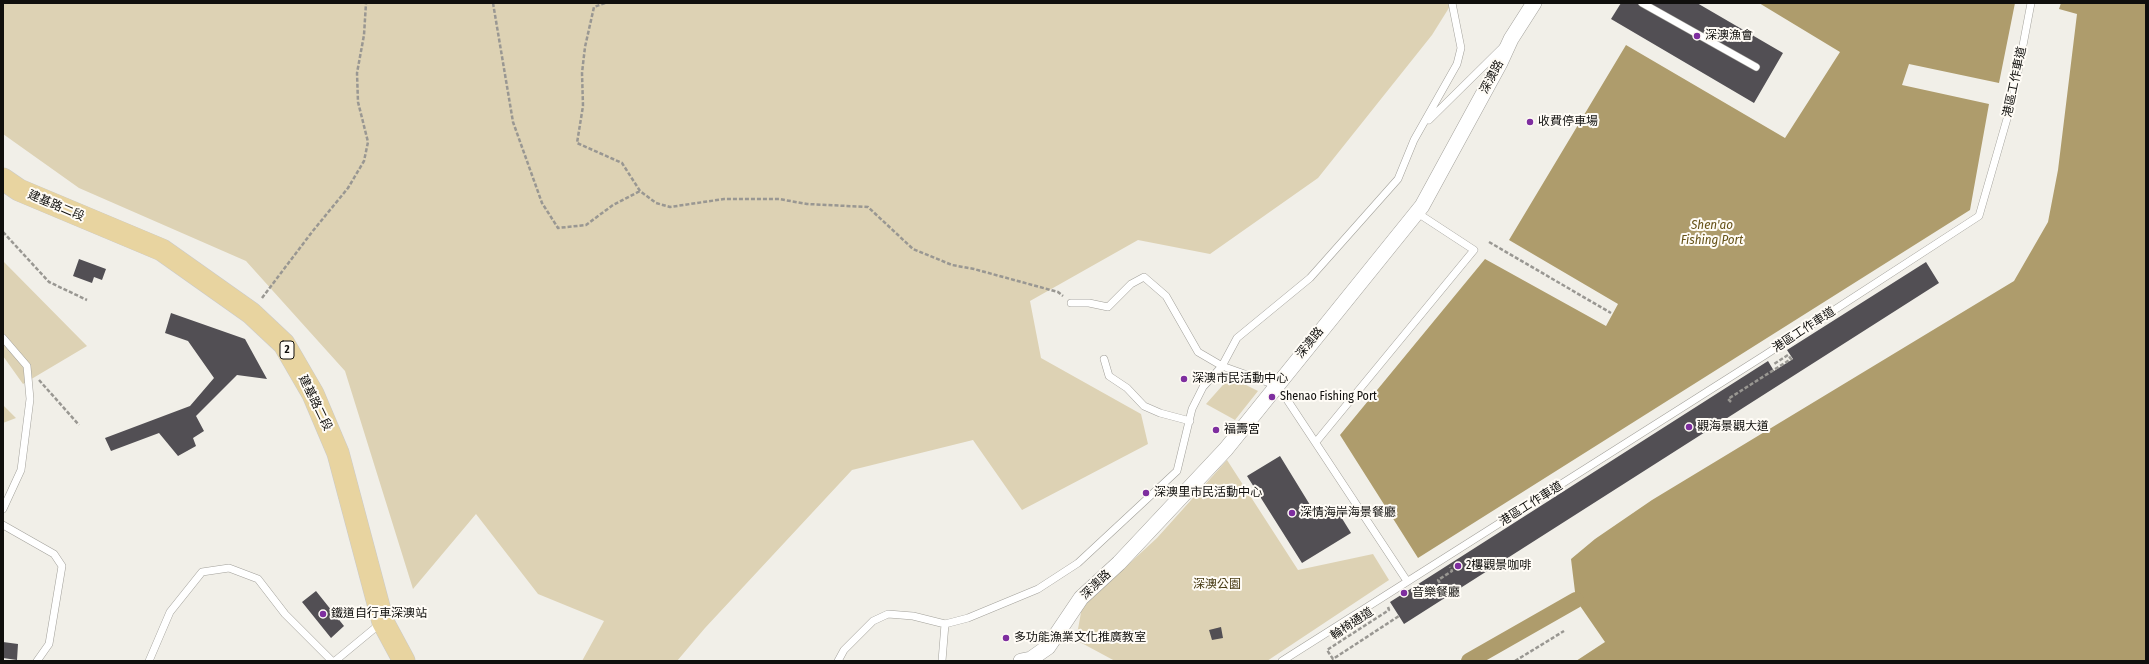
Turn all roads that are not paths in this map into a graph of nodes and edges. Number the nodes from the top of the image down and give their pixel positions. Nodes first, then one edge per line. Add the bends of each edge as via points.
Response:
1 (1452, 3) edge
2 (1534, 3) edge
3 (1642, 3) edge
4 (2031, 3) edge
5 (1511, 39) junction
6 (1756, 67) dead end
7 (1422, 128) junction
8 (3, 179) edge
9 (1416, 212) junction
10 (1072, 303) road end
11 (3, 338) edge
12 (1104, 359) dead end
13 (1222, 366) junction
14 (1278, 386) junction
15 (1190, 421) junction
16 (1316, 442) junction
17 (3, 509) edge
18 (3, 525) edge
19 (1407, 581) junction
20 (383, 622) junction
21 (945, 624) junction
22 (1028, 660) edge
23 (37, 661) edge
24 (148, 661) edge
25 (332, 661) edge
26 (336, 661) edge
27 (404, 661) edge
28 (838, 661) edge
29 (942, 661) edge
30 (1282, 661) edge

1 - 7 lane via 1461,48 1458,59
2 - 5 street, 深澳路
3 - 6 lane
4 - 19 lane, 港區工作車道 via 2013,98 1979,216 1758,360
5 - 7 lane
5 - 9 street, 深澳路 via 1493,77 1422,206
7 - 13 lane via 1414,140 1398,180 1310,278 1237,338
8 - 20 main road, 建基路二段 / 2 via 19,190 162,250 251,313 284,344 313,394 338,452
9 - 14 street, 深澳路
9 - 16 lane via 1474,250
10 - 13 lane via 1089,302 1108,307 1131,284 1144,277 1166,296 1198,352
11 - 17 lane via 27,366 30,399 21,470
12 - 15 lane via 1109,376 1128,388 1144,406
13 - 14 lane
13 - 15 lane via 1203,388 1192,409
14 - 16 lane
14 - 22 street, 深澳路 via 1226,449 1119,563 1081,598 1048,647
15 - 21 lane via 1177,471 1078,563 1038,589 968,618
16 - 19 lane
18 - 23 lane via 54,554 62,566 49,644
19 - 30 lane, 港區工作車道
20 - 26 lane
20 - 27 main road, 建基路二段 / 2
21 - 28 lane via 913,616 888,614 873,621 844,650
21 - 29 lane
24 - 25 lane via 170,612 202,572 229,568 258,579 286,614

